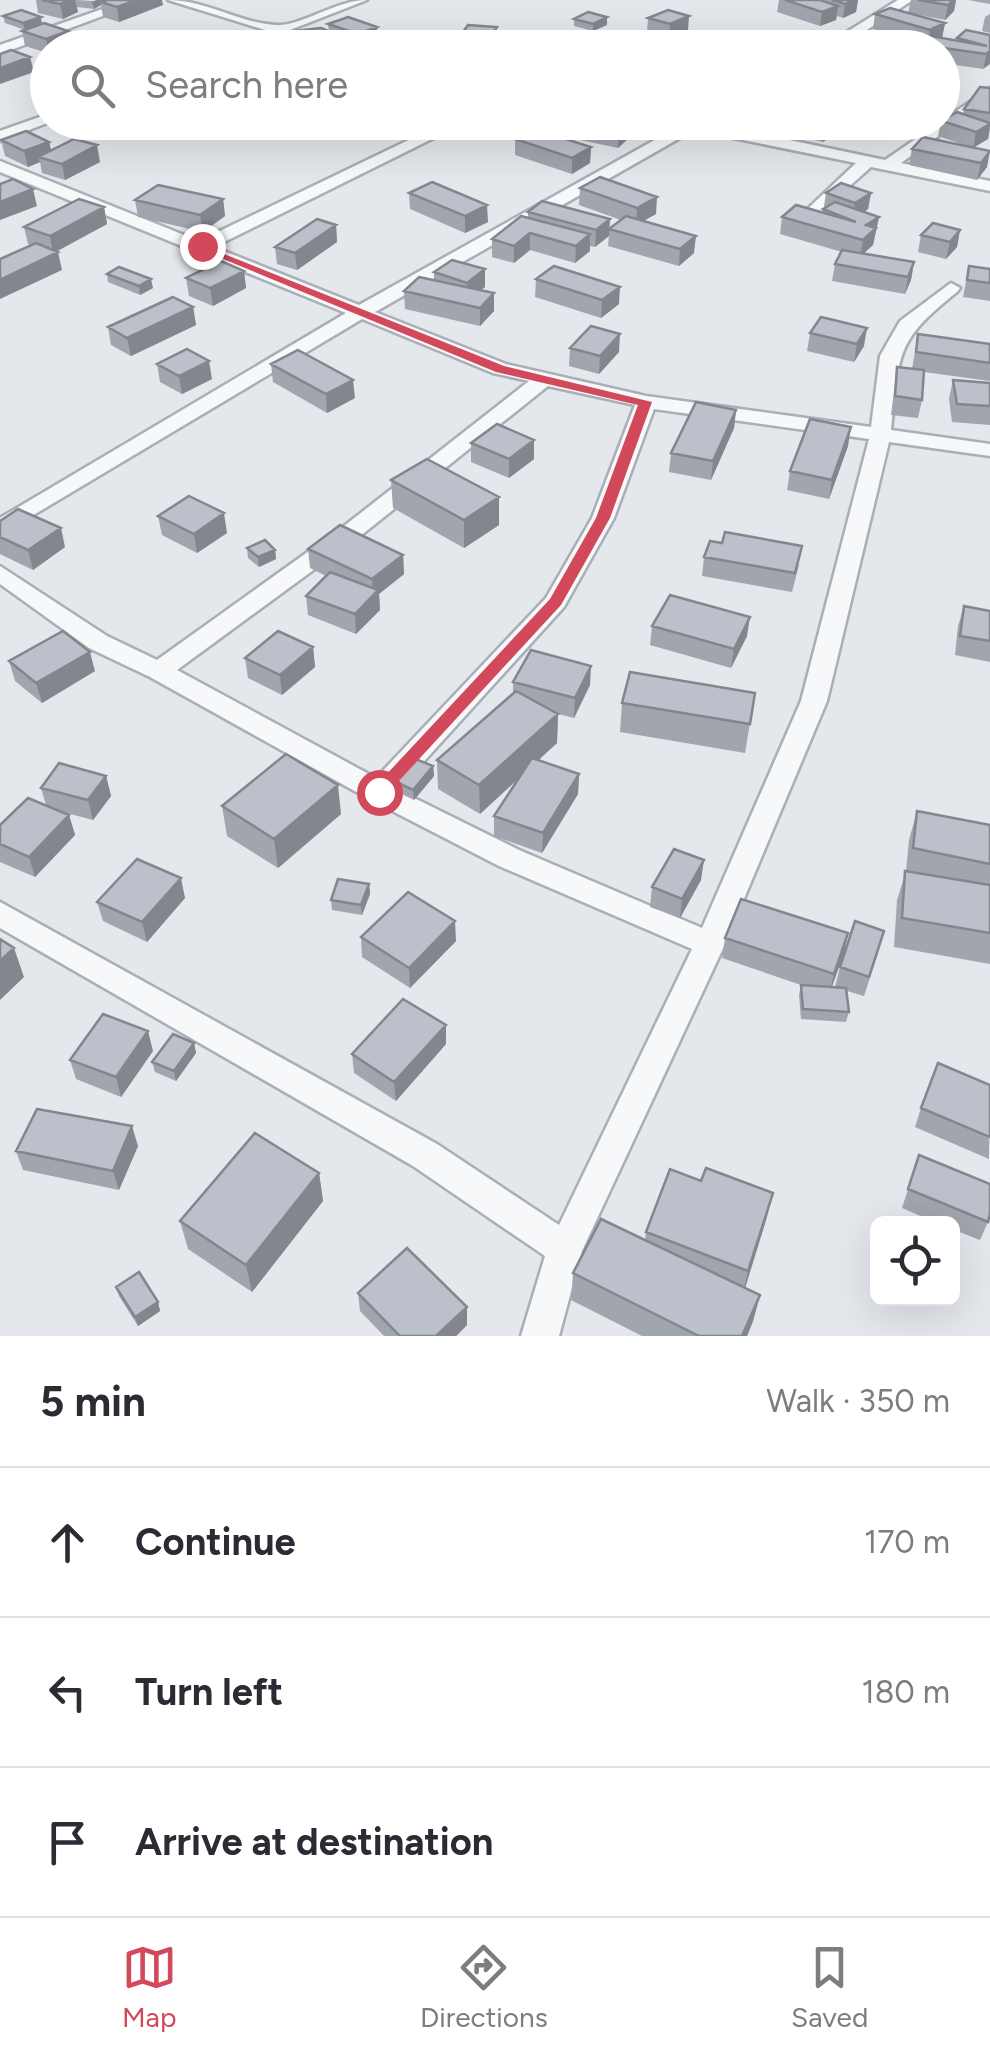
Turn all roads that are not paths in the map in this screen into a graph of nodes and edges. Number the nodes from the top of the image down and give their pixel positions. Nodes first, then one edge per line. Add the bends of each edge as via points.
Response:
1 (140, 0) edge
2 (174, 0) edge
3 (361, 0) edge
4 (907, 0) edge
5 (56, 30) edge
6 (279, 30) joint
7 (858, 30) edge
8 (30, 39) edge
9 (0, 50) edge
10 (990, 92) edge
11 (0, 114) edge
12 (960, 114) edge
13 (30, 125) edge
14 (24, 127) junction
15 (0, 136) edge
16 (422, 140) edge
17 (660, 140) edge
18 (763, 140) edge
19 (923, 140) edge
20 (867, 162) junction
21 (0, 166) edge
22 (887, 166) junction
23 (990, 186) edge
24 (806, 220) edge
25 (202, 246) junction
26 (951, 288) dead end
27 (360, 313) junction
28 (544, 379) junction
29 (646, 402) junction
30 (880, 436) junction
31 (990, 450) edge
32 (0, 528) edge
33 (0, 574) edge
34 (525, 642) dead end
35 (159, 671) junction
36 (456, 712) junction
37 (379, 792) junction
38 (0, 914) edge
39 (710, 944) junction
40 (565, 1248) junction
41 (540, 1336) edge

1 - 5 street
2 - 6 street
3 - 6 street
4 - 7 street
8 - 9 street
10 - 12 street
11 - 14 street
13 - 14 street
14 - 15 street
16 - 25 street
17 - 27 street
18 - 20 street
19 - 22 street
20 - 22 street
20 - 24 street
21 - 25 street
22 - 23 street
25 - 27 street
26 - 30 street via 908,322 890,356
27 - 28 street via 500,369
27 - 32 street
28 - 29 street
28 - 35 street via 356,528
29 - 30 street
29 - 36 street via 603,518 556,602
30 - 31 street
30 - 39 street via 814,701
33 - 35 street via 98,642
34 - 36 street
35 - 37 street
36 - 37 street
37 - 39 street via 509,858
38 - 40 street via 425,1154
39 - 40 street
40 - 41 street

